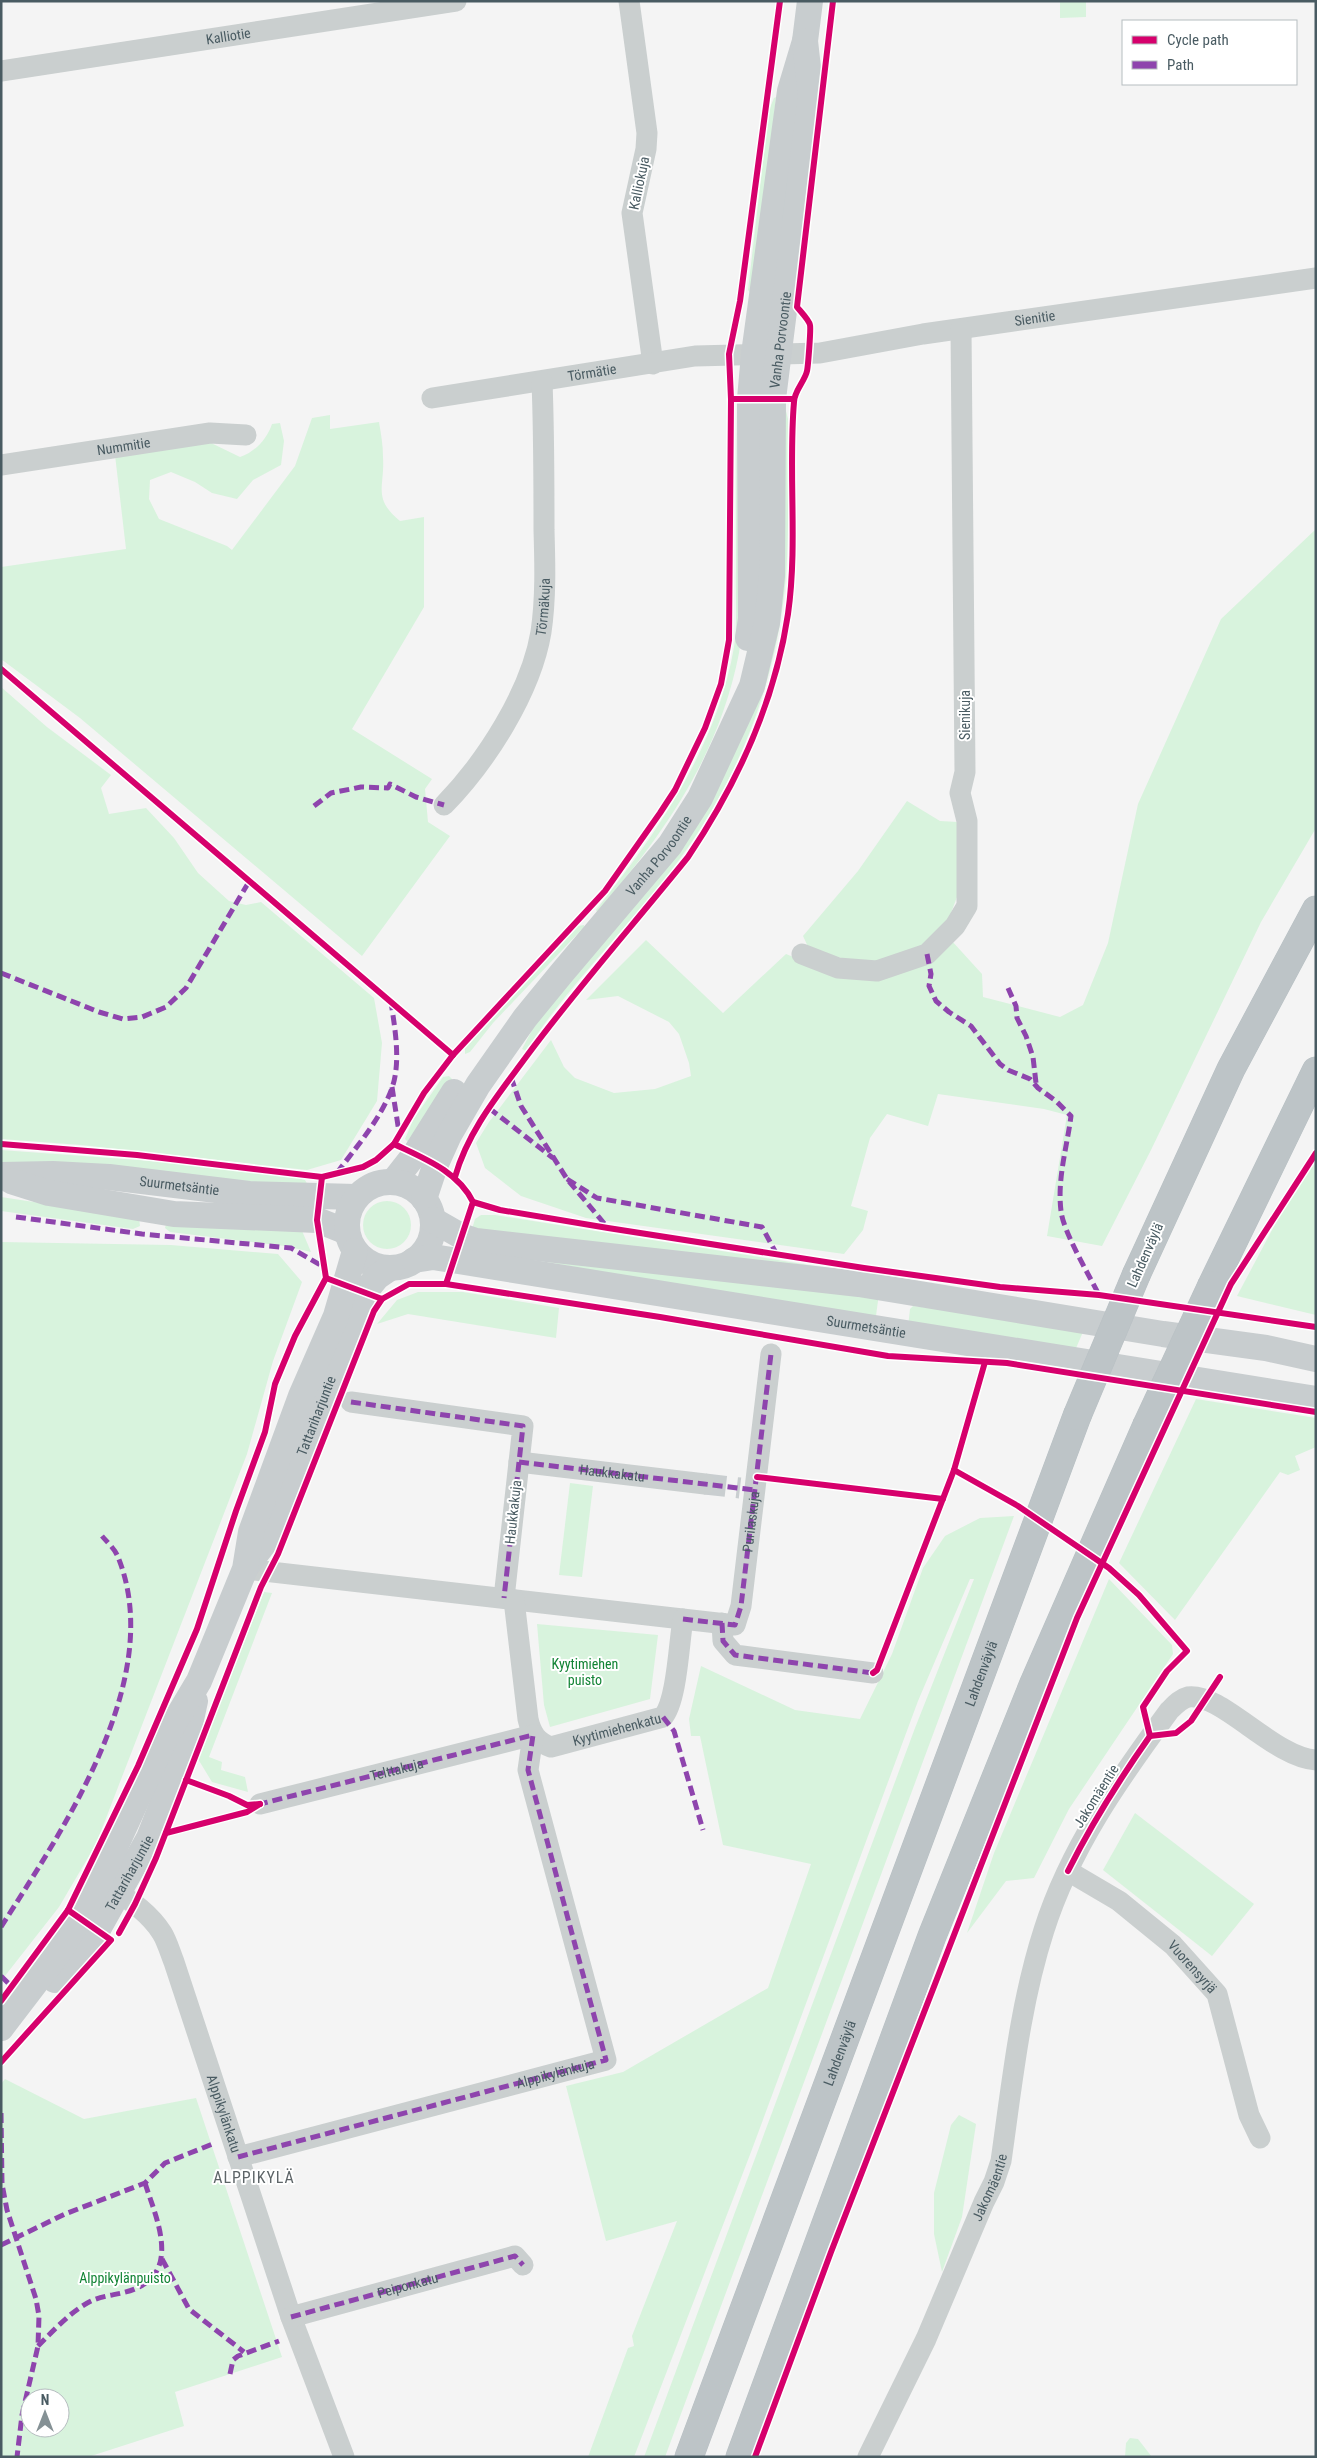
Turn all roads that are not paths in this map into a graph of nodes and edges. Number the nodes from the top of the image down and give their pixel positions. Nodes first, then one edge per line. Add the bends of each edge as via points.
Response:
1 (456, 1) edge
2 (629, 1) edge
3 (810, 1) edge
4 (1, 71) edge
5 (1316, 278) edge
6 (961, 328) junction
7 (767, 354) junction
8 (653, 364) junction
9 (542, 382) junction
10 (432, 398) dead end
11 (246, 436) dead end
12 (1, 466) edge
13 (444, 805) dead end
14 (1316, 910) edge
15 (802, 954) dead end
16 (561, 974) junction
17 (1316, 1071) edge
18 (1, 1176) edge
19 (393, 1182) junction
20 (356, 1197) junction
21 (428, 1210) junction
22 (351, 1241) junction
23 (402, 1264) junction
24 (771, 1354) dead end
25 (1316, 1359) edge
26 (1316, 1399) edge
27 (351, 1402) dead end
28 (519, 1462) junction
29 (705, 1484) tunnel mouth
30 (245, 1569) junction
31 (509, 1599) junction
32 (682, 1619) junction
33 (722, 1623) junction
34 (873, 1673) dead end
35 (534, 1735) junction
36 (1316, 1760) edge
37 (260, 1804) dead end
38 (1068, 1871) junction
39 (110, 1887) junction
40 (1, 2030) edge
41 (1260, 2138) dead end
42 (238, 2157) junction
43 (523, 2264) dead end
44 (291, 2316) junction
45 (344, 2457) edge
46 (689, 2457) edge
47 (740, 2457) edge
48 (868, 2457) edge

1 - 4 street, Kalliotie
2 - 8 street, Kalliokuja via 647,133 632,213
3 - 7 main road, Vanha Porvoontie via 805,41 790,91
5 - 6 street, Sienitie
6 - 7 street, Sienitie via 820,353
6 - 15 street, Sienikuja via 965,772 960,793 967,821 967,906 954,926 927,954 877,971 838,968
7 - 8 street, Törmätie via 695,356
7 - 16 main road, Vanha Porvoontie via 773,399 772,576 767,623 752,686 700,798 670,845
8 - 9 street, Törmätie
9 - 10 street, Törmätie
9 - 13 street, Törmäkuja via 545,588 541,633 530,671 514,707 466,783
11 - 12 street, Nummitie via 210,433
14 - 46 highway, Lahdenväylä, bridge via 1231,1070 1137,1273 1077,1416
16 - 19 main road, Vanha Porvoontie via 516,1008 488,1040 415,1154
16 - 21 main road, Vanha Porvoontie via 478,1085 449,1135 435,1166
17 - 47 highway, bridge via 1146,1427 1034,1683 932,1936
18 - 20 main road, Suurmetsäntie via 110,1177 249,1194
18 - 22 main road, Suurmetsäntie via 49,1193 174,1214 317,1220
19 - 20 main road via 378,1183
19 - 21 main road via 412,1188
20 - 22 main road via 347,1219
21 - 23 main road via 431,1238 424,1250
21 - 25 main road via 461,1236 476,1241 859,1284 1266,1348
22 - 23 main road via 364,1259 376,1265
22 - 30 main road, Tattariharjuntie via 336,1316 301,1396 251,1532
23 - 26 main road, Suurmetsäntie via 433,1258 490,1266
23 - 30 main road, Tattariharjuntie via 377,1276 364,1293 269,1538
24 - 33 street, Purilaskuja via 748,1489 741,1606 735,1625
27 - 28 street, Haukkakuja via 523,1426
28 - 29 street, Haukkakatu
28 - 31 street, Haukkakuja
30 - 31 street
30 - 39 main road, Tattariharjuntie via 199,1681 185,1747 149,1838
31 - 32 street
31 - 35 street via 525,1707
32 - 33 street
32 - 35 street, Kyytimiehenkatu via 672,1697 663,1717 557,1746 541,1744
33 - 34 street via 723,1641 736,1655
35 - 37 street, Telttakuja
35 - 42 street, Alppikylänkuja via 528,1770 606,2060
36 - 38 street, Jakomäentie via 1292,1755 1207,1699 1187,1697 1169,1711 1118,1782 1088,1830
38 - 41 street, Vuorensyrjä via 1119,1902 1173,1945 1217,1994 1248,2115
38 - 48 street, Jakomäentie via 1044,1930 1030,1984 1001,2160 994,2182 926,2339
39 - 40 main road, Tattariharjuntie via 97,1931 69,1966
39 - 42 street, Alppikylänkatu via 135,1904 162,1933
42 - 44 street, Alppikylänkatu
43 - 44 street, Peiponkatu via 514,2256
44 - 45 street, Alppikylänkatu

